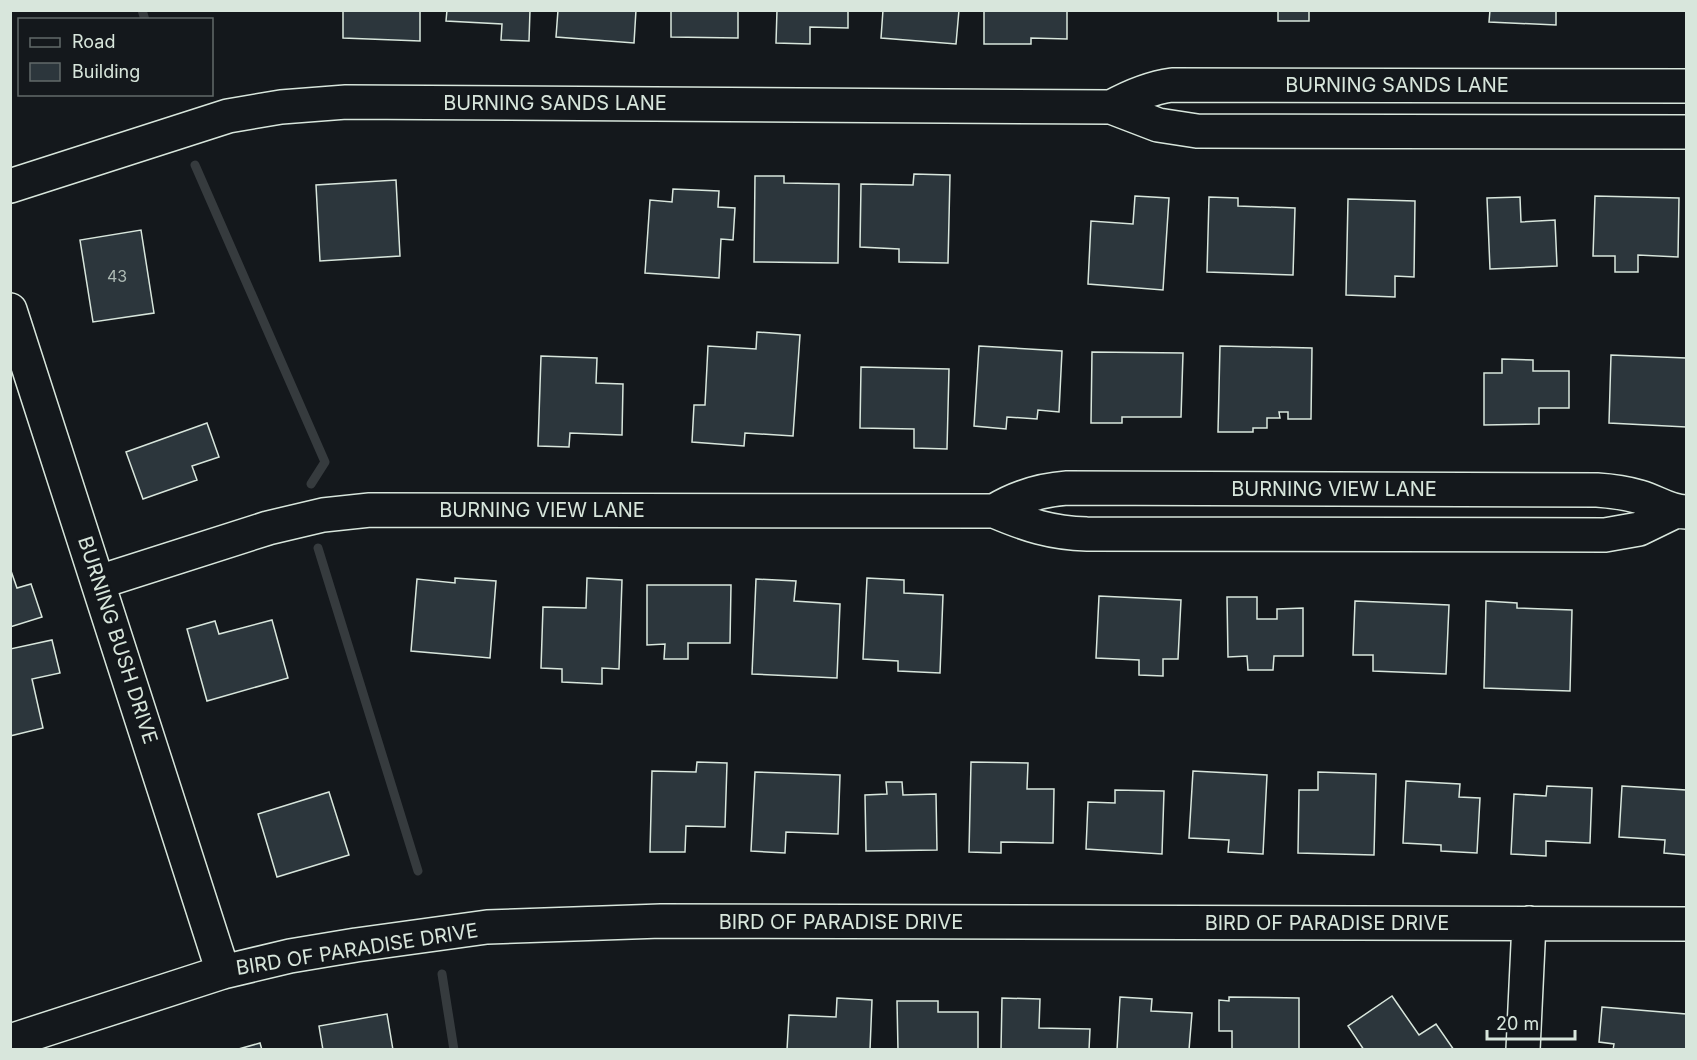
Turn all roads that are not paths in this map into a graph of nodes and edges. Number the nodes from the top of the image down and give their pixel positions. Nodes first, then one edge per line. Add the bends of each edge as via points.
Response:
1 (1686, 86) edge
2 (1111, 107) junction
3 (1686, 132) edge
4 (10, 186) edge
5 (10, 310) edge
6 (994, 511) junction
7 (1680, 512) edge
8 (99, 582) junction
9 (1529, 923) junction
10 (1686, 924) edge
11 (223, 972) junction
12 (10, 1041) edge
13 (1523, 1050) edge

1 - 2 street, BURNING SANDS LANE via 1172,85 1132,96
2 - 3 street, BURNING SANDS LANE via 1158,125 1197,131
2 - 4 street, BURNING SANDS LANE via 312,104 228,116
5 - 8 street, BURNING BUSH DRIVE
6 - 7 street, BURNING VIEW LANE via 1012,500 1050,489 1090,488 1597,490 1639,497
6 - 7 street, BURNING VIEW LANE via 1046,531 1087,534 1562,536 1623,533
6 - 8 street, BURNING VIEW LANE via 370,510 278,525
8 - 11 street, BURNING BUSH DRIVE
9 - 10 street, BIRD OF PARADISE DRIVE
9 - 11 street, BIRD OF PARADISE DRIVE via 573,923 426,935 290,956
9 - 13 street
11 - 12 street, BIRD OF PARADISE DRIVE

